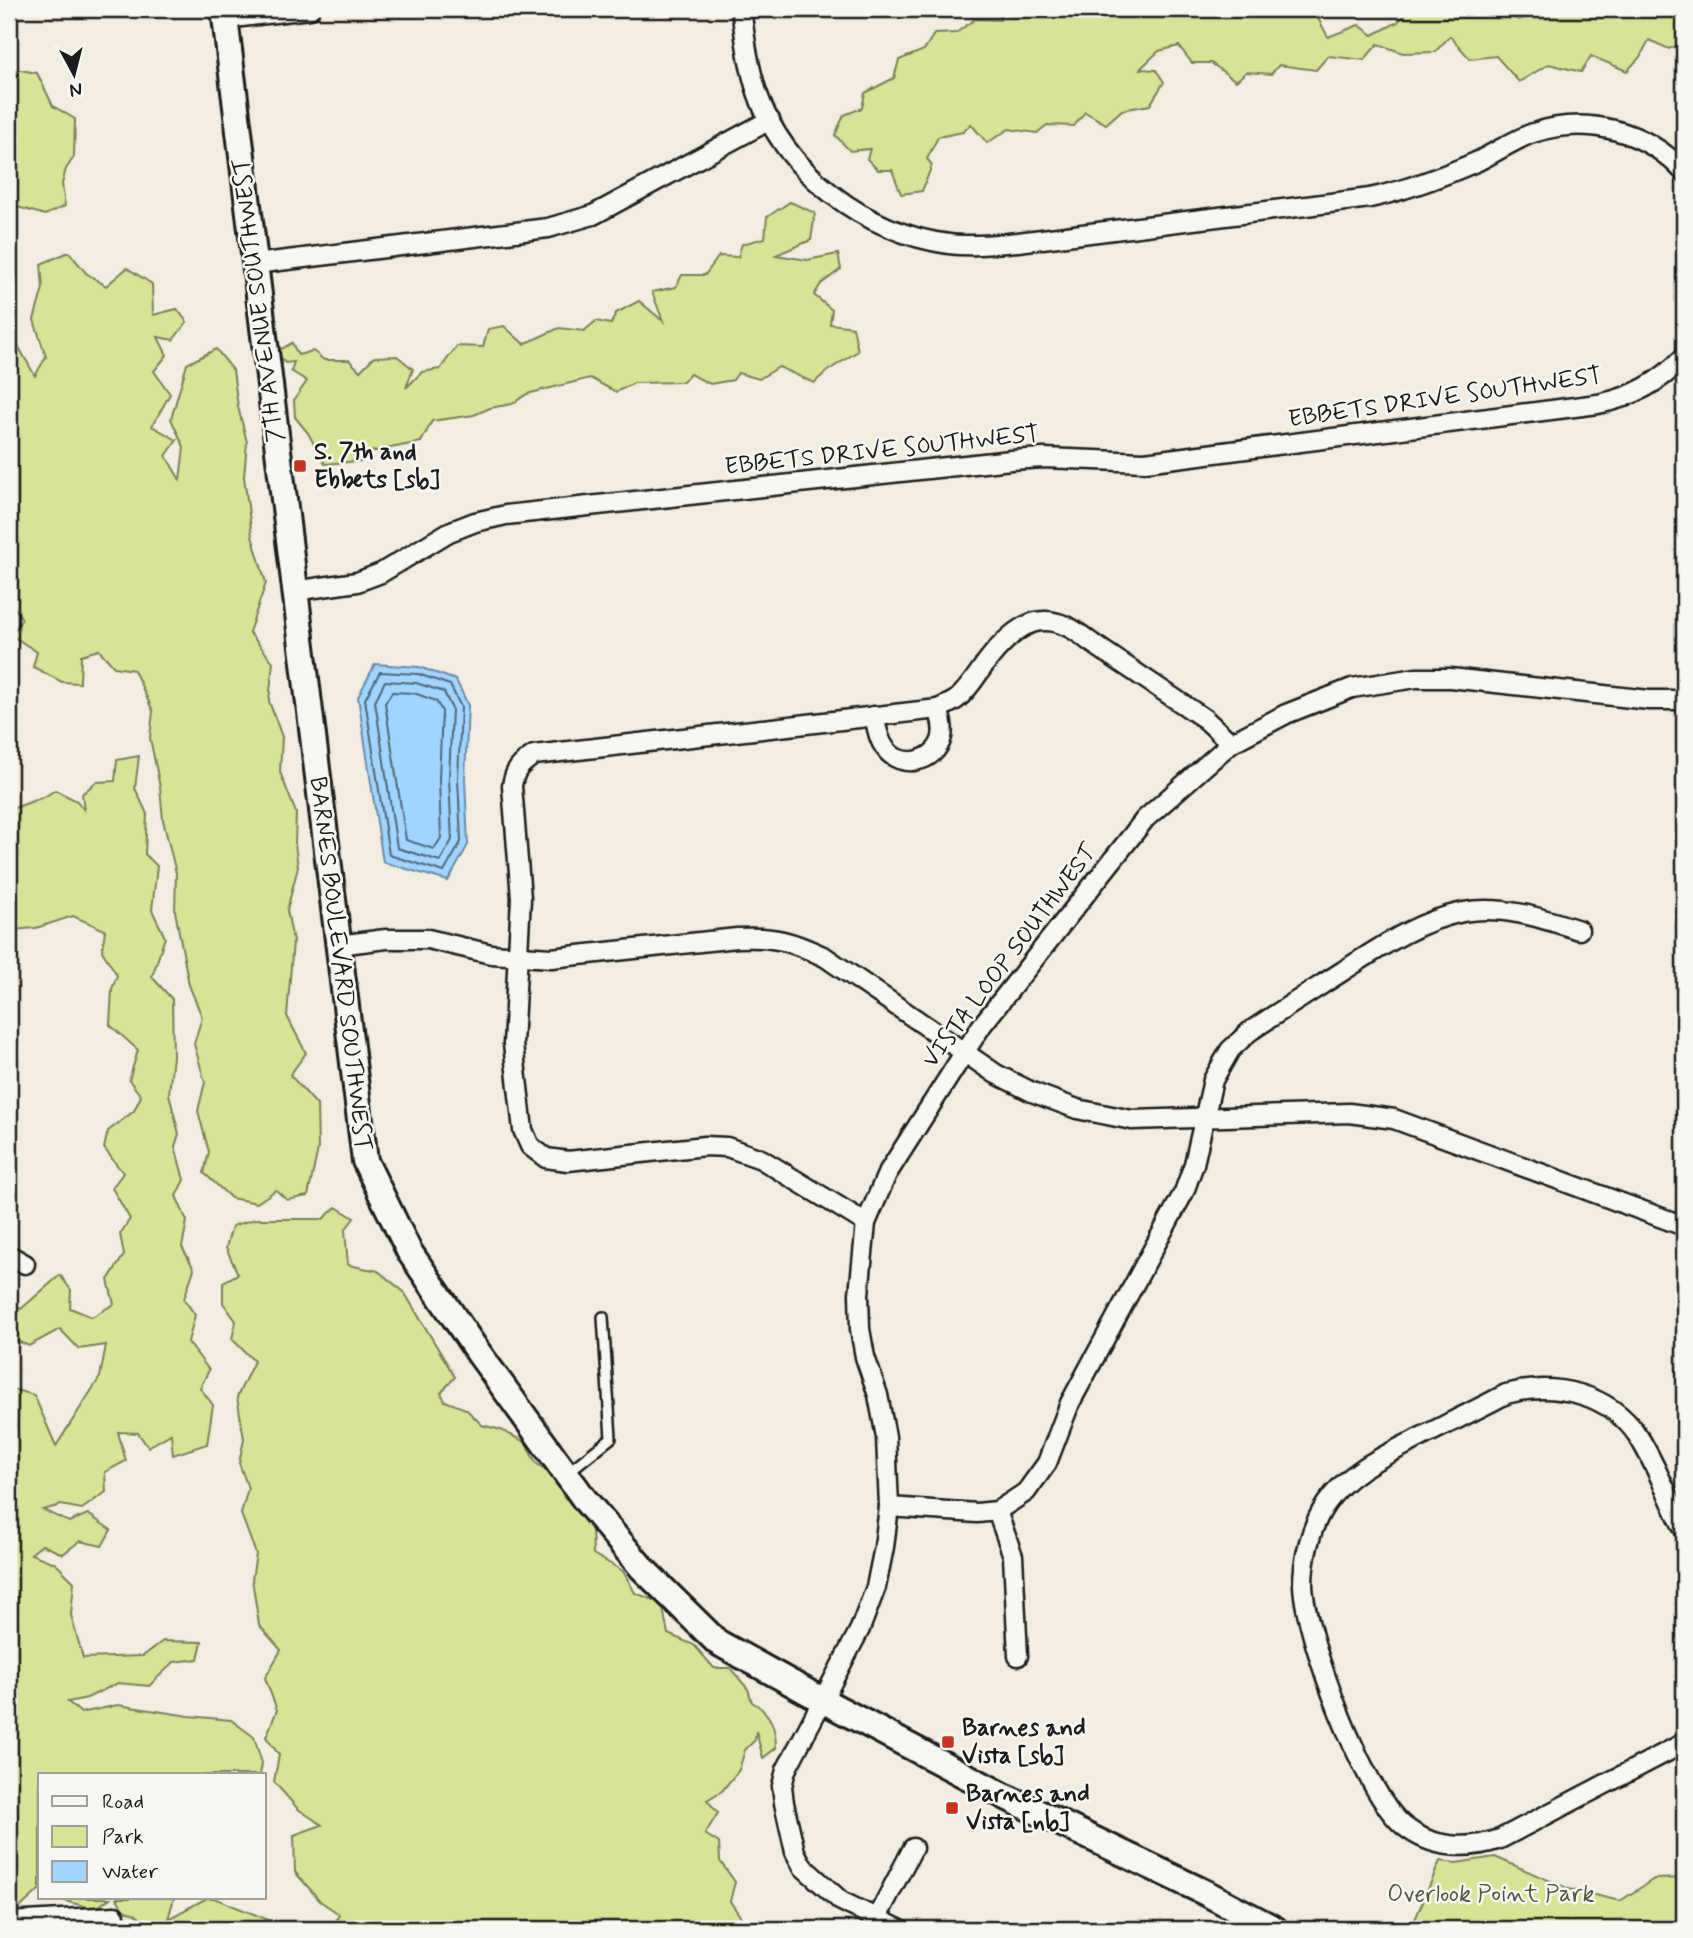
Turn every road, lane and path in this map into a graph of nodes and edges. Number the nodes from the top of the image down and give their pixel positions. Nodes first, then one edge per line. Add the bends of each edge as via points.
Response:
1 (310, 9) edge
2 (741, 9) edge
3 (225, 14) edge
4 (771, 120) junction
5 (1684, 172) edge
6 (255, 264) junction
7 (1684, 357) edge
8 (294, 591) junction
9 (1684, 700) edge
10 (938, 709) junction
11 (874, 716) junction
12 (1231, 743) junction
13 (1579, 930) dead end
14 (338, 945) junction
15 (517, 956) junction
16 (964, 1053) junction
17 (1204, 1118) junction
18 (866, 1223) junction
19 (1684, 1226) edge
20 (603, 1317) dead end
21 (566, 1474) junction
22 (889, 1507) junction
23 (997, 1511) junction
24 (1684, 1530) edge
25 (1018, 1656) dead end
26 (824, 1701) junction
27 (1684, 1743) edge
28 (913, 1849) dead end
29 (9, 1922) edge
30 (116, 1923) edge
31 (874, 1924) edge
32 (899, 1929) edge
33 (1275, 1929) edge

1 - 3 street
2 - 4 street via 748,62
3 - 6 street, 7TH AVENUE SOUTHWEST
4 - 5 street via 805,168 858,213 902,233 981,246 1370,198 1441,177 1555,127 1607,127 1634,136 1657,148
4 - 6 street via 571,223
6 - 8 street, 7TH AVENUE SOUTHWEST
7 - 8 street, EBBETS DRIVE SOUTHWEST via 1645,389 1598,404 1145,462 1011,460 506,515 449,532 358,582
8 - 14 street, BARNES BOULEVARD SOUTHWEST
9 - 12 street, VISTA LOOP SOUTHWEST via 1416,678 1352,688 1286,714
10 - 11 street
10 - 11 street via 943,728 939,744 932,754 913,761 897,759 883,746
10 - 12 street via 957,699 1009,637 1040,621 1057,621 1205,719
11 - 15 street via 534,755 522,763 512,786 521,898
12 - 16 street, VISTA LOOP SOUTHWEST via 1145,819
13 - 17 street via 1519,913 1465,912 1397,936 1248,1032 1230,1050 1213,1080
14 - 15 street via 428,939
14 - 21 street, BARNES BOULEVARD SOUTHWEST via 365,1161 409,1251
15 - 16 street via 551,958 737,938 794,943 825,957
15 - 18 street via 513,1044 523,1130 530,1146 546,1158 568,1161 727,1147 761,1158
16 - 17 street via 996,1074 1077,1110 1132,1120
16 - 18 street, VISTA LOOP SOUTHWEST via 887,1174
17 - 19 street via 1349,1113 1394,1119
17 - 23 street via 1184,1192 1076,1391 1047,1463 1026,1492
18 - 22 street, VISTA LOOP SOUTHWEST via 860,1329 886,1437
20 - 21 lane via 611,1438
21 - 26 street, BARNES BOULEVARD SOUTHWEST via 642,1568 717,1642
22 - 23 street
22 - 26 street, VISTA LOOP SOUTHWEST via 876,1587
23 - 25 street via 1013,1556
24 - 27 street via 1637,1436 1618,1414 1572,1391 1520,1391 1506,1394 1354,1473 1325,1505 1316,1524 1303,1582 1304,1604 1338,1713 1392,1815 1424,1838 1462,1846 1500,1839
26 - 31 street, VISTA LOOP SOUTHWEST via 786,1770 782,1786 795,1852 803,1867
26 - 33 street, BARNES BOULEVARD SOUTHWEST via 1006,1797
28 - 31 street
29 - 30 street
31 - 32 street, VISTA LOOP SOUTHWEST

